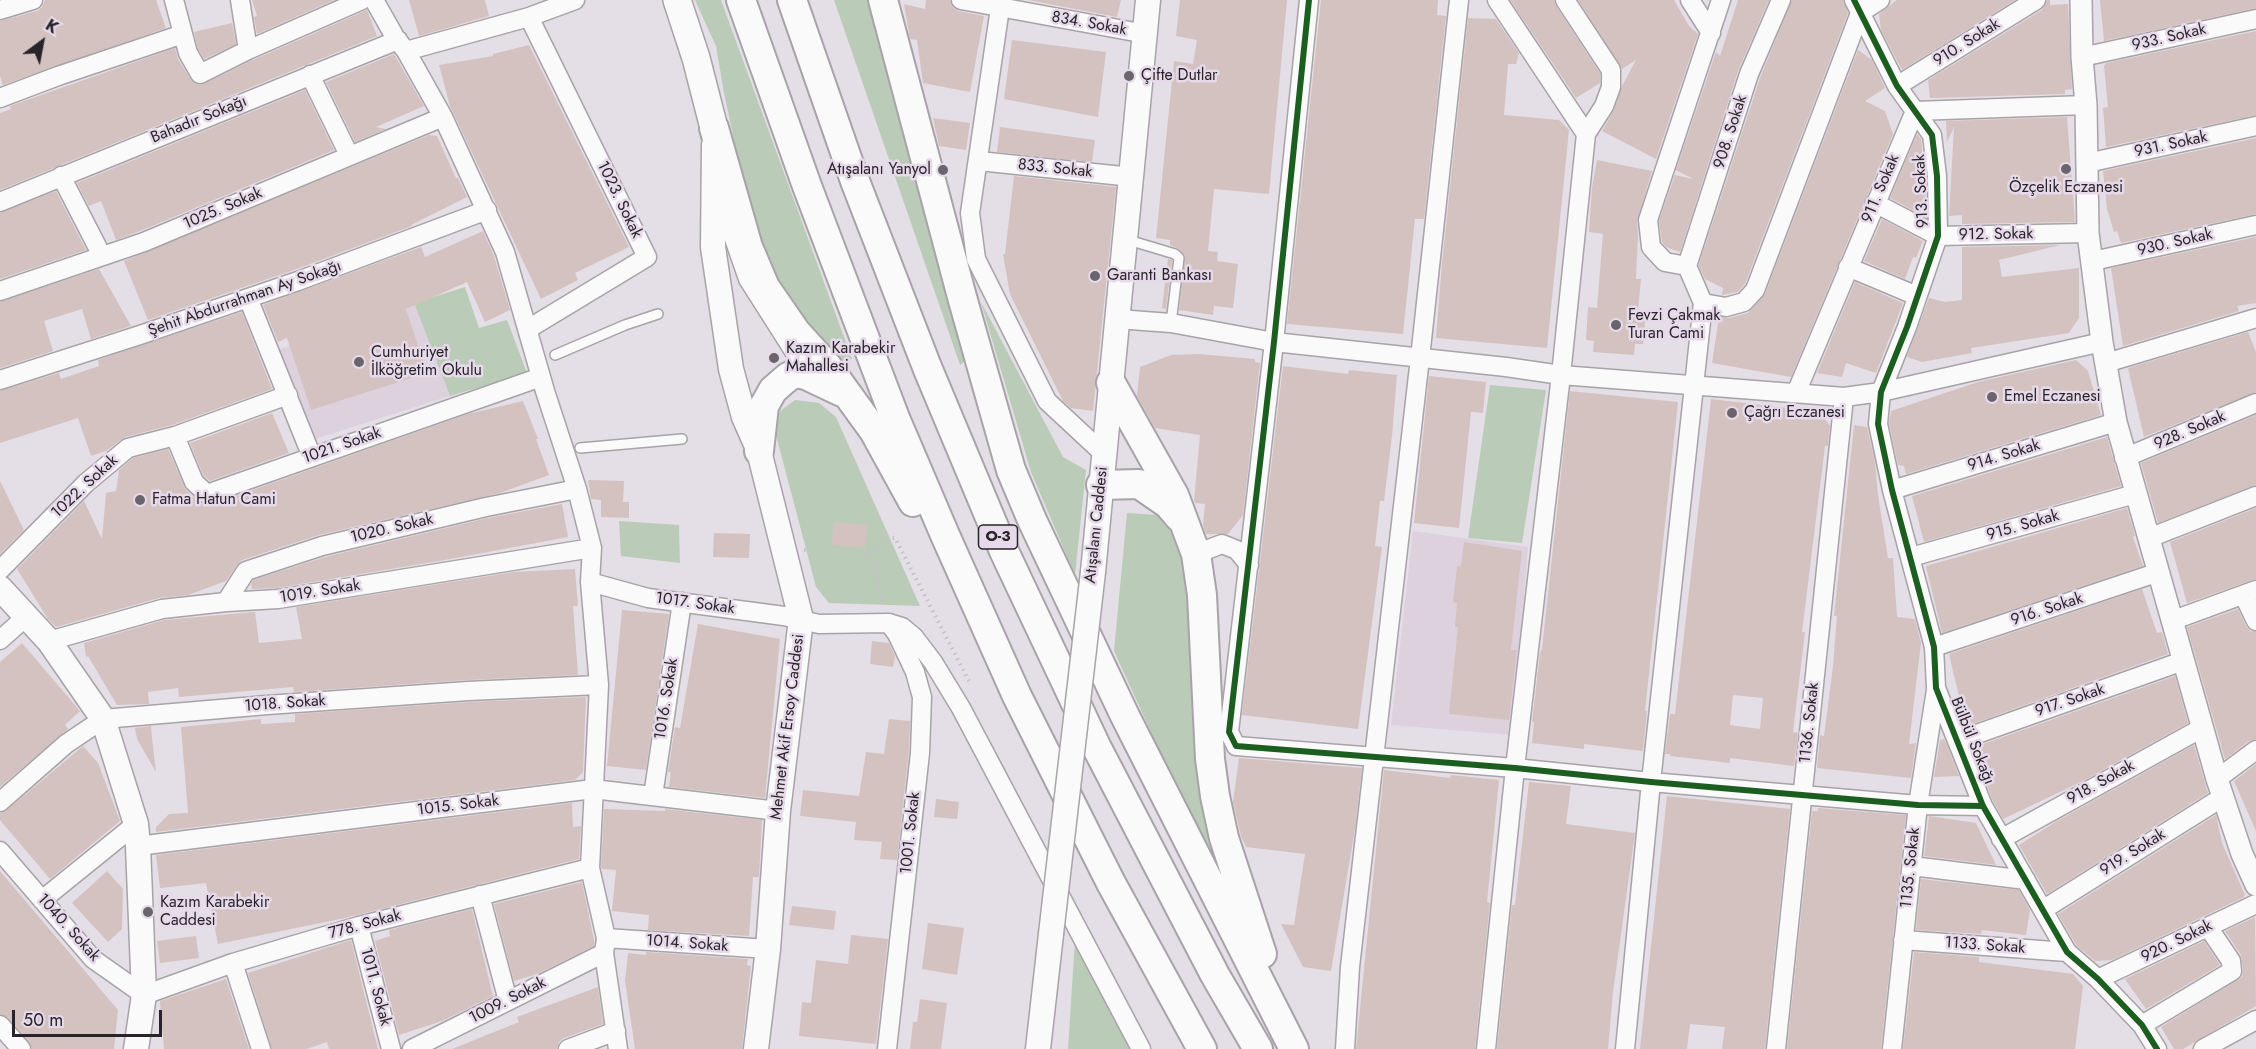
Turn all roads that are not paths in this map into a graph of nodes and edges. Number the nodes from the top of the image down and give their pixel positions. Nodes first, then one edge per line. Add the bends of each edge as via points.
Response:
1 (33, 0) edge
2 (174, 0) edge
3 (240, 0) edge
4 (362, 0) edge
5 (374, 0) edge
6 (575, 0) edge
7 (677, 0) edge
8 (741, 0) edge
9 (792, 0) edge
10 (883, 0) edge
11 (962, 0) edge
12 (1148, 0) edge
13 (1309, 0) edge
14 (1459, 0) edge
15 (1497, 0) edge
16 (1565, 0) edge
17 (1690, 0) edge
18 (1721, 0) edge
19 (1781, 0) edge
20 (1880, 0) edge
21 (2036, 0) edge
22 (2081, 0) edge
23 (1857, 6) edge
24 (1000, 8) junction
25 (0, 10) edge
26 (529, 16) junction
27 (2256, 19) edge
28 (1711, 33) junction
29 (183, 34) junction
30 (1146, 34) junction
31 (402, 46) junction
32 (248, 50) junction
33 (2082, 57) junction
34 (310, 75) junction
35 (1897, 86) junction
36 (0, 98) edge
37 (2086, 105) junction
38 (1915, 111) junction
39 (443, 117) junction
40 (2256, 126) edge
41 (714, 128) junction
42 (1586, 134) junction
43 (350, 155) junction
44 (978, 161) junction
45 (2087, 163) junction
46 (61, 176) junction
47 (1132, 177) junction
48 (0, 202) edge
49 (1875, 203) junction
50 (487, 210) junction
51 (2256, 225) edge
52 (2088, 233) junction
53 (1938, 236) junction
54 (1125, 239) junction
55 (102, 256) junction
56 (2093, 261) junction
57 (1687, 266) junction
58 (1848, 267) junction
59 (0, 291) edge
60 (1917, 296) junction
61 (248, 298) junction
62 (1703, 303) junction
63 (658, 314) dead end
64 (2256, 318) edge
65 (1117, 319) junction
66 (1171, 323) junction
67 (528, 329) junction
68 (1274, 342) junction
69 (2102, 342) junction
70 (555, 354) dead end
71 (1420, 358) junction
72 (2106, 363) junction
73 (1561, 375) junction
74 (541, 377) junction
75 (0, 380) edge
76 (1111, 383) junction
77 (1694, 384) junction
78 (1881, 392) junction
79 (1796, 393) junction
80 (288, 396) junction
81 (849, 396) junction
82 (1844, 397) junction
83 (2256, 403) edge
84 (2116, 422) junction
85 (175, 436) junction
86 (682, 439) dead end
87 (580, 448) dead end
88 (759, 451) junction
89 (1104, 454) junction
90 (312, 457) junction
91 (2124, 458) junction
92 (1101, 485) junction
93 (577, 489) junction
94 (1892, 490) junction
95 (2135, 494) junction
96 (2256, 496) edge
97 (1184, 523) junction
98 (2149, 538) junction
99 (592, 548) junction
100 (1196, 554) junction
101 (1911, 557) junction
102 (1249, 565) junction
103 (0, 570) edge
104 (2159, 573) junction
105 (590, 582) junction
106 (0, 588) edge
107 (2250, 593) edge
108 (226, 602) junction
109 (682, 602) junction
110 (27, 616) junction
111 (801, 619) junction
112 (2171, 621) junction
113 (2256, 621) edge
114 (889, 623) junction
115 (0, 639) edge
116 (49, 641) junction
117 (995, 647) junction
118 (1934, 647) junction
119 (2183, 662) junction
120 (599, 685) junction
121 (1936, 688) junction
122 (103, 719) junction
123 (2202, 728) junction
124 (1957, 741) junction
125 (2256, 750) edge
126 (1374, 756) junction
127 (1515, 768) junction
128 (1651, 782) junction
129 (2220, 788) junction
130 (593, 789) junction
131 (1802, 795) junction
132 (653, 796) junction
133 (0, 802) edge
134 (1918, 805) junction
135 (1983, 806) junction
136 (778, 811) junction
137 (137, 835) junction
138 (2001, 838) junction
139 (2249, 850) edge
140 (0, 851) edge
141 (1911, 866) junction
142 (590, 868) junction
143 (2026, 880) junction
144 (2256, 885) edge
145 (480, 894) junction
146 (42, 900) junction
147 (2256, 904) edge
148 (2044, 909) junction
149 (359, 926) junction
150 (2208, 927) junction
151 (1903, 940) junction
152 (605, 946) junction
153 (768, 949) junction
154 (2067, 952) junction
155 (233, 963) junction
156 (2098, 980) junction
157 (144, 995) junction
158 (508, 1001) junction
159 (2256, 1020) edge
160 (0, 1025) edge
161 (2142, 1025) junction
162 (617, 1040) edge
163 (21, 1049) edge
164 (136, 1049) edge
165 (261, 1049) edge
166 (391, 1049) edge
167 (412, 1049) edge
168 (568, 1049) edge
169 (756, 1049) edge
170 (887, 1049) edge
171 (1038, 1049) edge
172 (1141, 1049) edge
173 (1202, 1049) edge
174 (1258, 1049) edge
175 (1296, 1049) edge
176 (1345, 1049) edge
177 (1486, 1049) edge
178 (1625, 1049) edge
179 (1776, 1049) edge
180 (1892, 1049) edge
181 (2157, 1049) edge
182 (2203, 1049) edge

1 - 25 street
2 - 29 street
3 - 32 street
4 - 32 street
5 - 31 street
6 - 26 street, Bahadır Sokağı
7 - 41 main road
8 - 117 highway, O-3 via 895,418
9 - 174 highway, O-3 via 855,181 1004,551 1107,768
10 - 175 highway via 1011,470 1125,716
11 - 24 street, 834. Sokak
12 - 30 main road, Atışalanı Caddesi
13 - 68 street
14 - 71 street
15 - 42 street
16 - 42 street via 1611,70 1611,87 1604,106
17 - 28 street
18 - 28 street
19 - 57 street, 908. Sokak via 1749,74
20 - 23 street
21 - 35 street, 910. Sokak
22 - 33 street
23 - 35 street, 913. Sokak
23 - 62 street via 1755,290 1744,302 1726,308
24 - 30 street, 834. Sokak
24 - 44 street
26 - 31 street, Bahadır Sokağı
26 - 67 street, 1023. Sokak via 647,257
27 - 33 street, 933. Sokak
28 - 57 street via 1648,220 1651,247 1665,262
29 - 32 street via 200,74
29 - 36 street
30 - 47 main road, Atışalanı Caddesi
31 - 34 street, Bahadır Sokağı
31 - 39 street
33 - 37 street
34 - 43 street
34 - 46 street, Bahadır Sokağı
35 - 38 street, 913. Sokak
37 - 38 street
37 - 45 street
38 - 49 street, 911. Sokak
38 - 53 street, 913. Sokak via 1932,135
39 - 43 street, 1025. Sokak
39 - 50 street
40 - 45 street, 931. Sokak
41 - 81 highway via 748,247 765,287
41 - 88 main road, Mehmet Akif Ersoy Caddesi via 713,247 720,302 731,369 744,417
42 - 73 street
43 - 55 street, 1025. Sokak
44 - 47 street, 833. Sokak
44 - 89 street via 970,213 976,259 1047,401
45 - 52 street
46 - 48 street, Bahadır Sokağı
46 - 55 street
47 - 54 main road, Atışalanı Caddesi
49 - 53 street, 912. Sokak
49 - 58 street, 911. Sokak
50 - 61 street, Şehit Abdurrahman Ay Sokağı
50 - 67 street via 505,252
51 - 56 street, 930. Sokak
52 - 53 street, 912. Sokak
52 - 56 street
53 - 60 street, 913. Sokak
54 - 65 main road, Atışalanı Caddesi
54 - 66 lane via 1179,258
55 - 59 street, 1025. Sokak
56 - 69 street
57 - 62 street
58 - 60 street
58 - 79 street, 911. Sokak
60 - 78 street, 913. Sokak
61 - 75 street, Şehit Abdurrahman Ay Sokağı
61 - 80 street
62 - 77 street
63 - 70 lane
64 - 72 street
65 - 66 street
65 - 76 main road, Atışalanı Caddesi
66 - 68 street
67 - 74 street
68 - 71 street
68 - 102 street
69 - 72 street
69 - 78 street
71 - 73 street
71 - 126 street
72 - 84 street
73 - 77 street
73 - 127 street
74 - 90 street, 1021. Sokak
74 - 93 street
76 - 89 main road, Atışalanı Caddesi
76 - 97 highway via 1174,495
77 - 79 street
77 - 128 street
78 - 82 street
78 - 94 street, Bülbül Sokağı via 1878,424
79 - 82 street
80 - 85 street, 1022. Sokak
80 - 90 street
81 - 88 highway via 814,377 796,373 788,377 773,390 764,406
81 - 117 highway via 874,431
82 - 131 street, 1136. Sokak
83 - 91 street, 928. Sokak
84 - 91 street
84 - 94 street, 914. Sokak
85 - 90 street, 1021. Sokak via 194,483 207,494
85 - 103 street, 1022. Sokak via 128,448 86,483
86 - 87 lane
88 - 111 main road, Mehmet Akif Ersoy Caddesi
89 - 92 main road, Atışalanı Caddesi
91 - 95 street
92 - 97 highway via 1138,484 1168,504
92 - 171 main road, Atışalanı Caddesi, bridge
93 - 99 street
93 - 108 street, 1020. Sokak via 322,546 246,571
94 - 101 street, Bülbül Sokağı
95 - 98 street
95 - 101 street, 915. Sokak
96 - 98 street
97 - 100 highway
98 - 104 street
99 - 105 street
99 - 108 street, 1019. Sokak via 278,599
100 - 102 street via 1222,544 1238,550
100 - 175 highway via 1215,796 1240,893
101 - 118 street, Bülbül Sokağı
102 - 126 street via 1229,732 1236,746
104 - 112 street
104 - 118 street, 916. Sokak
105 - 109 street, 1017. Sokak via 648,598
105 - 120 street
106 - 110 main road
107 - 112 street
107 - 113 street
108 - 116 street, 1019. Sokak via 162,609
109 - 111 street, 1017. Sokak
109 - 132 street, 1016. Sokak
110 - 115 street
110 - 116 main road
111 - 114 street, 1017. Sokak via 819,624
111 - 136 main road, Mehmet Akif Ersoy Caddesi
112 - 119 street
114 - 170 street, 1001. Sokak via 915,672 921,697 920,753
114 - 172 street via 914,637 961,708
116 - 122 main road
117 - 173 highway, O-3 via 1112,883
118 - 121 street, Bülbül Sokağı
119 - 123 street
119 - 124 street, 917. Sokak
120 - 122 street, 1018. Sokak via 291,703
120 - 130 street
121 - 124 street, Bülbül Sokağı
121 - 134 street, 1135. Sokak
122 - 133 street, 1018. Sokak via 66,744
122 - 137 main road
123 - 129 street
123 - 138 street, 918. Sokak
124 - 135 street, Bülbül Sokağı
125 - 129 street, 919. Sokak
126 - 127 street
126 - 176 street via 1350,967
127 - 128 street
127 - 177 street
128 - 131 street
128 - 178 street
129 - 139 street
129 - 148 street, 919. Sokak
130 - 132 street, 1015. Sokak
130 - 137 street, 1015. Sokak
130 - 142 street
131 - 134 street
131 - 179 street, 1136. Sokak
132 - 136 street, 1015. Sokak
134 - 135 street
134 - 141 street, 1135. Sokak
135 - 138 street, Bülbül Sokağı
136 - 153 main road, Mehmet Akif Ersoy Caddesi
137 - 146 street
137 - 157 main road
138 - 143 street, Bülbül Sokağı
139 - 144 street
140 - 146 street, 1040. Sokak
141 - 143 street
141 - 151 street, 1135. Sokak
142 - 145 street, 778. Sokak
142 - 152 street
143 - 148 street, Bülbül Sokağı
145 - 149 street, 778. Sokak
145 - 158 street
146 - 157 street, 1040. Sokak via 93,959
147 - 150 street, 920. Sokak
148 - 154 street, Bülbül Sokağı
149 - 155 street, 778. Sokak
149 - 166 street, 1011. Sokak
150 - 156 street, 920. Sokak
150 - 161 street via 2231,961 2232,971
151 - 154 street, 1133. Sokak
151 - 180 street, 1135. Sokak
152 - 153 street, 1014. Sokak
152 - 158 street, 1009. Sokak
152 - 162 street
153 - 169 main road, Mehmet Akif Ersoy Caddesi
154 - 156 street, Bülbül Sokağı
155 - 157 street, 778. Sokak
155 - 165 street
156 - 161 street, Bülbül Sokağı
157 - 164 main road
158 - 167 street, 1009. Sokak
159 - 182 street
160 - 163 street
161 - 181 street, Bülbül Sokağı
162 - 168 street

